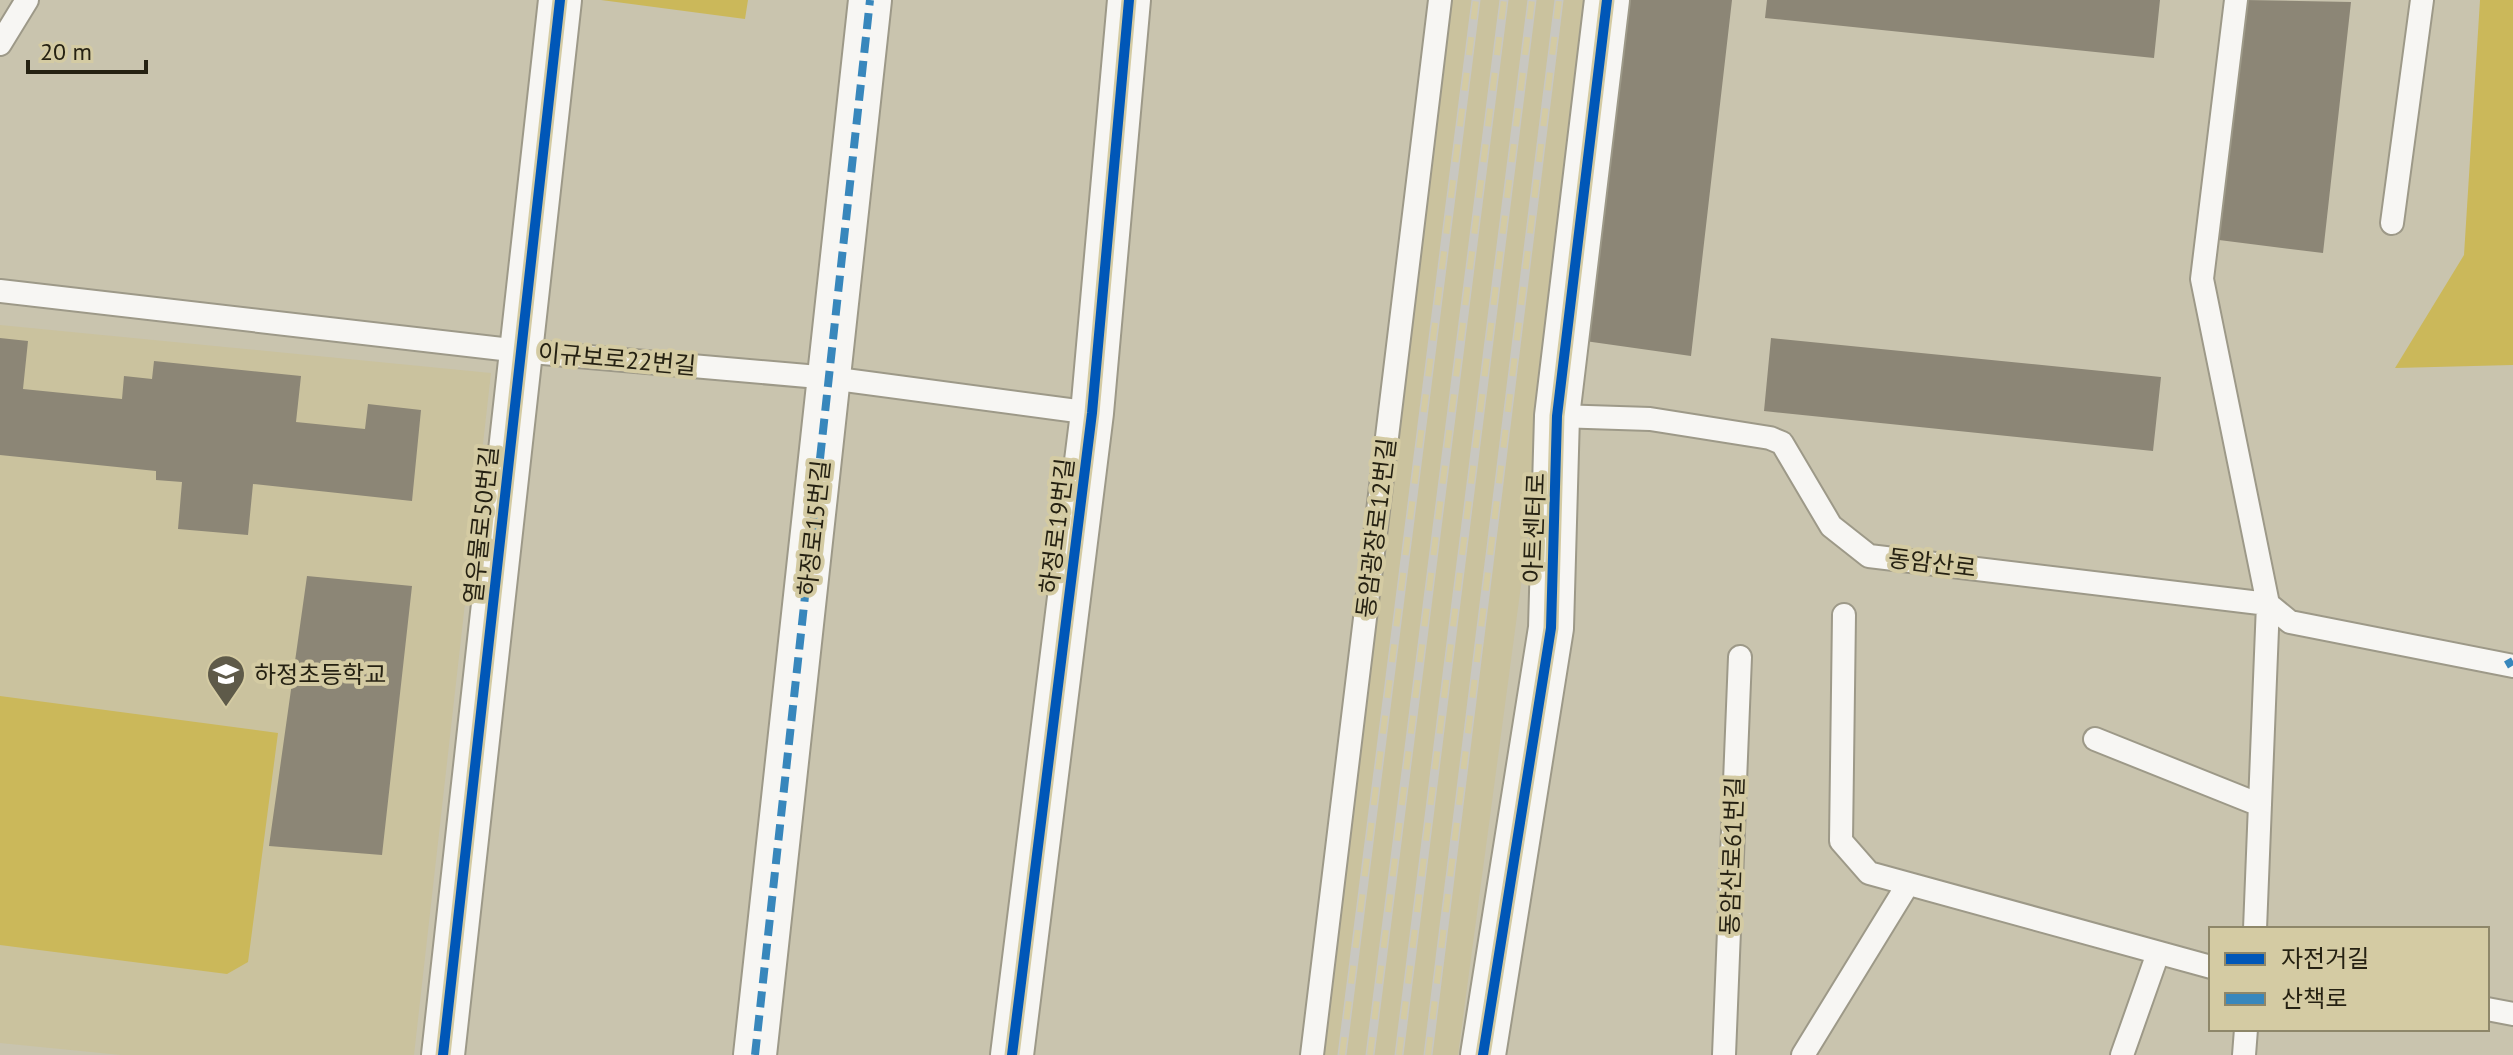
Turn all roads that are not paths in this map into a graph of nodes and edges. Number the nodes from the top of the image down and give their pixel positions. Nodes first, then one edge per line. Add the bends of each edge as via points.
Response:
1 (27, 0) edge
2 (560, 0) edge
3 (870, 0) edge
4 (1129, 0) edge
5 (1440, 0) edge
6 (1607, 0) edge
7 (2236, 0) edge
8 (2422, 0) edge
9 (0, 44) edge
10 (2392, 223) dead end
11 (0, 291) edge
12 (520, 351) junction
13 (830, 378) junction
14 (1092, 413) junction
15 (1557, 416) junction
16 (2268, 604) junction
17 (1844, 615) dead end
18 (1740, 657) dead end
19 (2513, 666) edge
20 (2095, 739) dead end
21 (2260, 805) junction
22 (1908, 884) junction
23 (2255, 927) edge
24 (2158, 953) junction
25 (2209, 966) edge
26 (2489, 1009) edge
27 (2513, 1014) edge
28 (2246, 1031) edge
29 (443, 1055) edge
30 (755, 1055) edge
31 (1012, 1055) edge
32 (1312, 1055) edge
33 (1483, 1055) edge
34 (1724, 1055) edge
35 (1803, 1055) edge
36 (2122, 1055) edge
37 (2244, 1055) edge

1 - 9 lane
2 - 12 street, 열우물로50번길
3 - 13 street, 하정로15번길
4 - 14 street, 하정로19번길
5 - 32 lane, 동암광장로12번길
6 - 15 street, 아트센터로
7 - 16 lane via 2202,279
8 - 10 lane
11 - 12 lane, 이규보로22번길
12 - 13 lane, 이규보로22번길
12 - 29 street, 열우물로50번길
13 - 14 lane, 이규보로22번길
13 - 30 street, 하정로15번길
14 - 31 street, 하정로19번길
15 - 16 lane, 동암산로 via 1650,419 1782,443 1831,526 1869,556
15 - 33 street, 아트센터로 via 1551,628
16 - 19 lane, 동암산로 via 2290,622
16 - 21 lane
17 - 22 lane via 1841,841 1869,873
18 - 34 lane, 동암산로61번길
20 - 21 lane
21 - 23 lane
22 - 24 lane
22 - 35 lane
24 - 25 lane
24 - 36 lane
26 - 27 lane
28 - 37 lane

